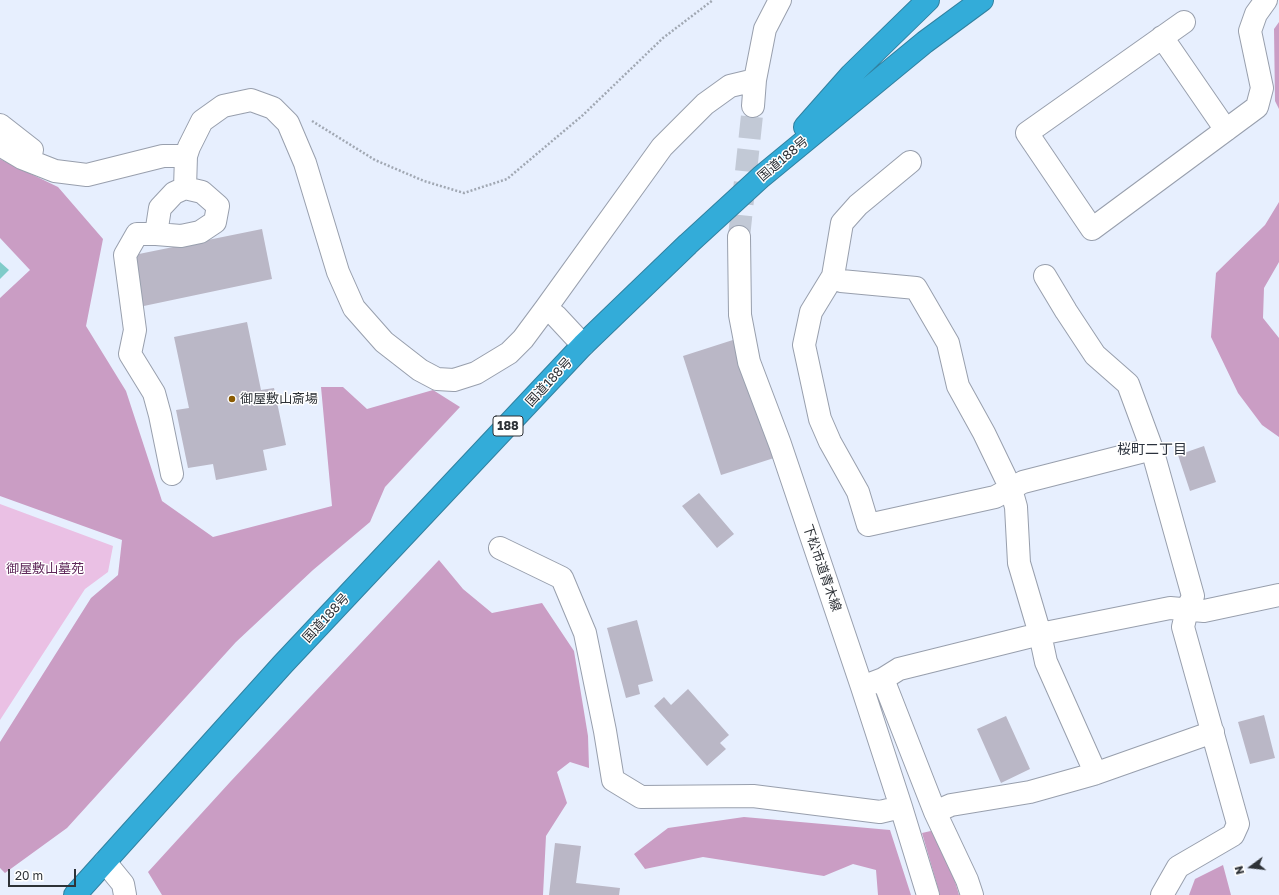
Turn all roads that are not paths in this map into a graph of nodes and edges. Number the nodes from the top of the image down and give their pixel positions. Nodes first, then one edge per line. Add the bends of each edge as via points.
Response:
1 (780, 0) edge
2 (928, 0) edge
3 (982, 0) edge
4 (1266, 0) edge
5 (1184, 22) dead end
6 (1162, 37) junction
7 (755, 80) junction
8 (753, 106) tunnel mouth
9 (0, 125) edge
10 (1226, 130) junction
11 (0, 145) edge
12 (910, 162) dead end
13 (38, 165) junction
14 (185, 172) junction
15 (760, 177) junction
16 (156, 234) junction
17 (739, 238) tunnel mouth
18 (833, 276) junction
19 (1045, 276) dead end
20 (546, 308) junction
21 (583, 345) junction
22 (1152, 449) junction
23 (172, 474) dead end
24 (1011, 489) junction
25 (500, 548) dead end
26 (1279, 595) edge
27 (1186, 610) junction
28 (1040, 634) junction
29 (883, 679) junction
30 (862, 687) junction
31 (1213, 732) junction
32 (1094, 774) junction
33 (901, 807) junction
34 (935, 812) junction
35 (106, 862) junction
36 (75, 895) edge
37 (125, 895) edge
38 (928, 895) edge
39 (972, 895) edge
40 (1162, 895) edge

1 - 7 street via 765,29
2 - 15 highway via 851,75
3 - 15 highway, 国道188号 / 188 via 925,42
4 - 10 street via 1256,14 1250,31 1262,88 1257,106
5 - 6 street
6 - 10 street
6 - 10 street via 1027,133 1092,228
7 - 8 street
7 - 20 street via 730,86 705,104 662,147
9 - 13 street via 36,152
11 - 13 street
12 - 18 street via 858,205 842,224
13 - 14 street via 55,171 87,176 163,156
14 - 16 street via 174,193 160,208
14 - 16 street via 218,206 215,222 200,232 181,236
14 - 20 street via 189,147 202,121 223,106 251,100 273,108 288,123 305,163 338,272 354,308 384,342 420,370 437,379 454,380 476,373 509,353
15 - 21 highway, 国道188号 / 188
16 - 23 street via 137,234 125,254 135,330 130,354 154,393
17 - 30 street, 下松市道青木線 via 740,315 749,362 780,444
18 - 24 street via 841,281 916,288 948,343 958,386
18 - 24 street via 811,312 804,345 820,419 858,492 868,524 995,497
19 - 22 street via 1095,355 1128,384
20 - 21 street
21 - 35 highway, 国道188号 / 188 via 283,664
22 - 24 street via 1023,482
22 - 27 street via 1192,596
24 - 28 street via 1016,507 1019,563
25 - 33 street via 562,578 585,634 613,780 641,796 753,796 880,812
26 - 27 street via 1204,611
27 - 28 street via 1170,608
27 - 31 street via 1183,627
28 - 29 street via 899,669
28 - 32 street via 1046,662
29 - 30 street
29 - 34 street
30 - 33 street, 下松市道青木線
31 - 32 street
31 - 40 street via 1238,824 1233,835 1178,867
32 - 34 street via 1030,792 951,805
33 - 38 street, 下松市道青木線
34 - 39 street
35 - 36 highway, 国道188号 / 188
35 - 37 street via 123,884

